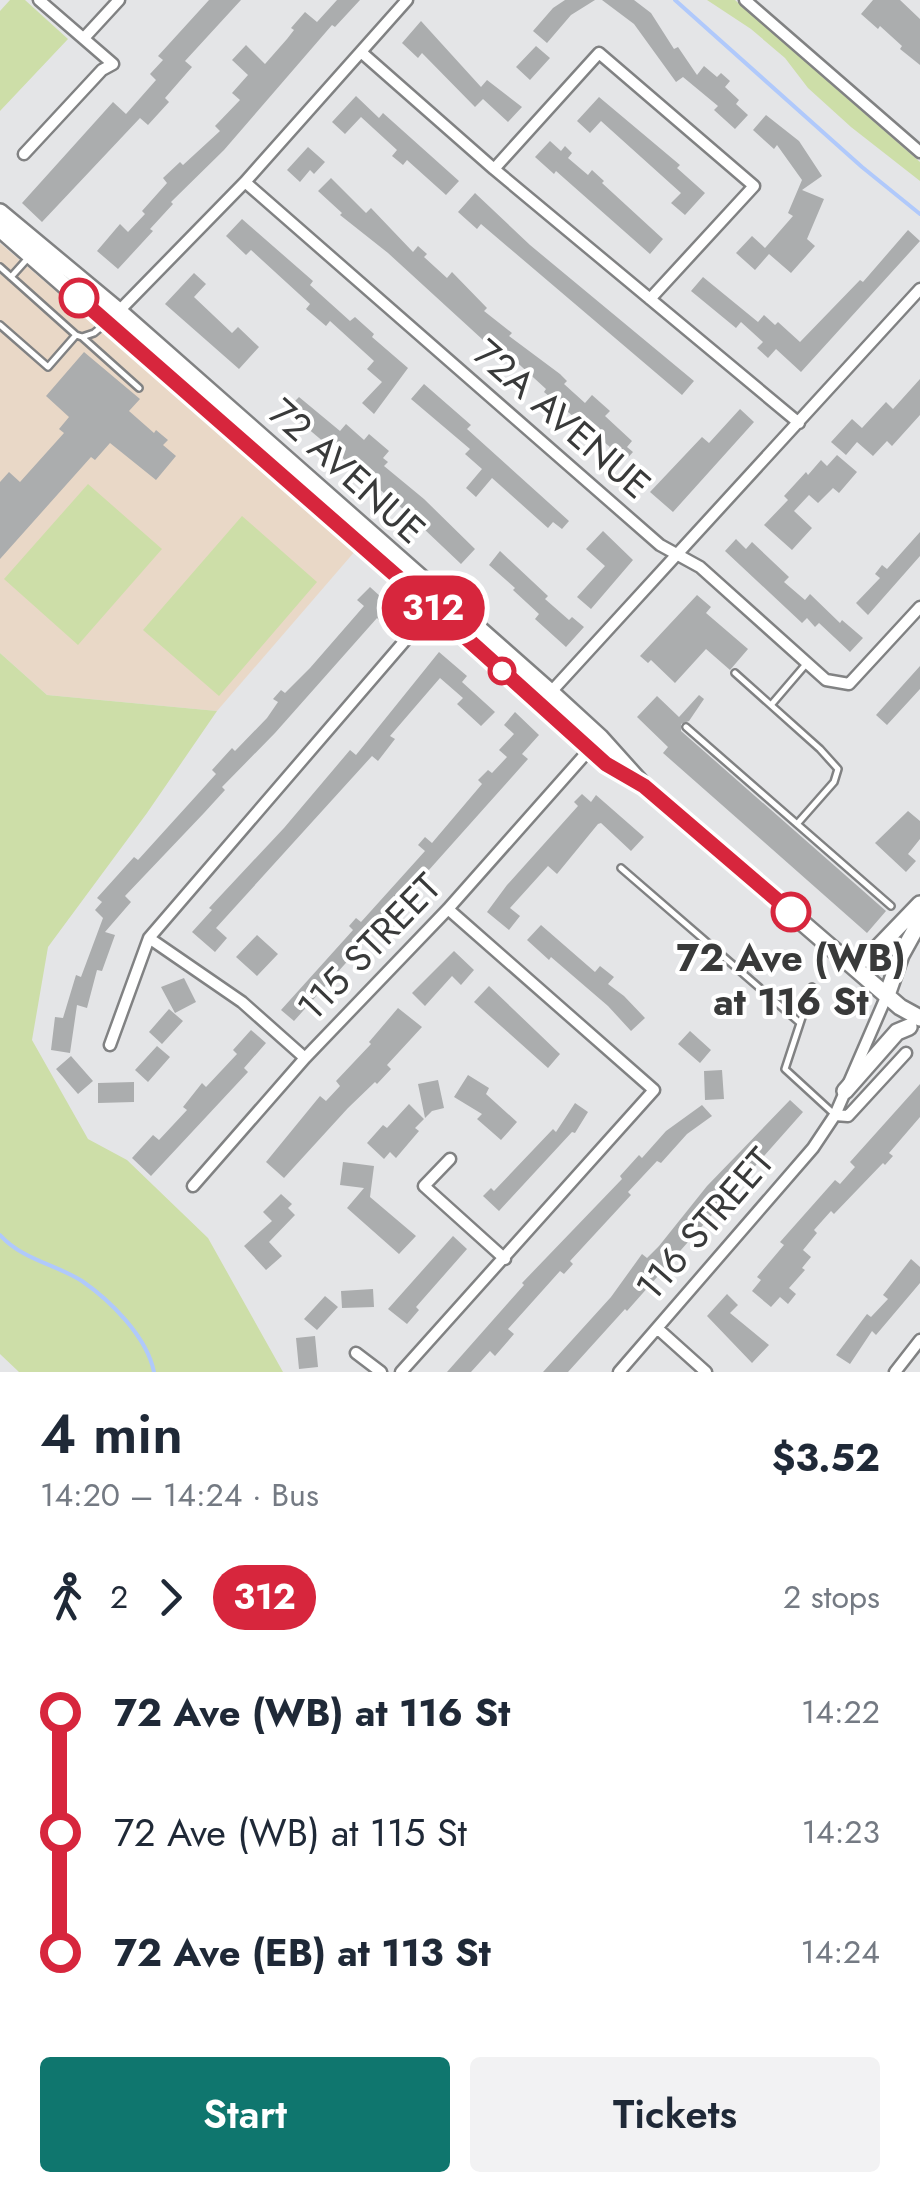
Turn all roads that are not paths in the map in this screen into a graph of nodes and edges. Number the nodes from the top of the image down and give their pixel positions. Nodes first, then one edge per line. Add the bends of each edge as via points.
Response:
1 (39, 0) edge
2 (119, 0) edge
3 (408, 0) edge
4 (745, 0) edge
5 (84, 38) junction
6 (361, 52) junction
7 (920, 152) edge
8 (24, 154) dead end
9 (494, 169) junction
10 (245, 182) junction
11 (0, 212) edge
12 (0, 229) edge
13 (30, 255) junction
14 (0, 267) edge
15 (11, 276) junction
16 (920, 289) edge
17 (650, 298) junction
18 (112, 317) junction
19 (0, 326) edge
20 (79, 336) junction
21 (139, 388) dead end
22 (799, 423) junction
23 (677, 557) junction
24 (920, 607) edge
25 (433, 608) junction
26 (808, 663) junction
27 (736, 674) dead end
28 (519, 687) junction
29 (552, 694) junction
30 (771, 705) junction
31 (686, 727) dead end
32 (589, 750) junction
33 (644, 786) junction
34 (797, 824) junction
35 (622, 868) dead end
36 (920, 904) edge
37 (891, 906) dead end
38 (448, 909) junction
39 (920, 921) edge
40 (148, 938) junction
41 (851, 964) junction
42 (812, 988) dead end
43 (887, 995) junction
44 (799, 1022) junction
45 (916, 1027) edge
46 (110, 1046) dead end
47 (906, 1053) dead end
48 (305, 1058) junction
49 (845, 1090) junction
50 (835, 1115) junction
51 (450, 1158) dead end
52 (193, 1186) dead end
53 (505, 1259) junction
54 (657, 1328) junction
55 (920, 1340) edge
56 (356, 1353) dead end
57 (381, 1372) edge
58 (401, 1372) edge
59 (618, 1372) edge
60 (706, 1372) edge
61 (895, 1372) edge

1 - 5 street
2 - 5 street
3 - 6 street
4 - 7 street
5 - 8 street via 113,64
6 - 9 street
6 - 10 street
9 - 17 street
9 - 17 street via 599,53 754,186
10 - 18 street
10 - 23 street, 72A AVENUE
11 - 18 main road, 72 AVENUE
12 - 13 main road, 72 AVENUE
13 - 15 lane
13 - 18 main road, 72 AVENUE
14 - 15 lane
15 - 20 lane
16 - 22 street
17 - 22 street
18 - 20 lane via 94,334
18 - 25 main road, 72 AVENUE
18 - 29 main road, 72 AVENUE
19 - 20 lane via 48,367
20 - 21 lane
22 - 23 street
23 - 26 street, 72A AVENUE via 700,567
23 - 29 street
24 - 26 street, 72A AVENUE via 849,684 826,680
25 - 28 main road, 72 AVENUE
25 - 40 street
26 - 30 lane
27 - 30 lane
28 - 29 street
28 - 32 main road, 72 AVENUE
29 - 33 main road, 72 AVENUE
30 - 34 lane via 838,769
31 - 34 lane
32 - 33 main road, 72 AVENUE
32 - 38 street, 115 STREET
33 - 41 main road, 72 AVENUE
34 - 37 lane
35 - 44 lane
36 - 41 main road via 868,958
38 - 48 street, 115 STREET
38 - 53 street via 654,1090
39 - 43 main road, 116 STREET
40 - 46 street
40 - 48 street via 242,1002
41 - 43 main road, 72 AVENUE
42 - 44 lane
43 - 45 main road, 72 AVENUE via 900,1007 900,1017
43 - 49 street, 116 STREET
44 - 50 lane via 785,1069
45 - 49 main road via 896,1032
47 - 50 street, 116 STREET via 848,1116
48 - 52 street, 115 STREET
49 - 50 street, 116 STREET
50 - 54 street, 116 STREET
51 - 53 street via 424,1186
53 - 58 street
54 - 59 street, 116 STREET
54 - 60 street
55 - 61 street
56 - 57 street

